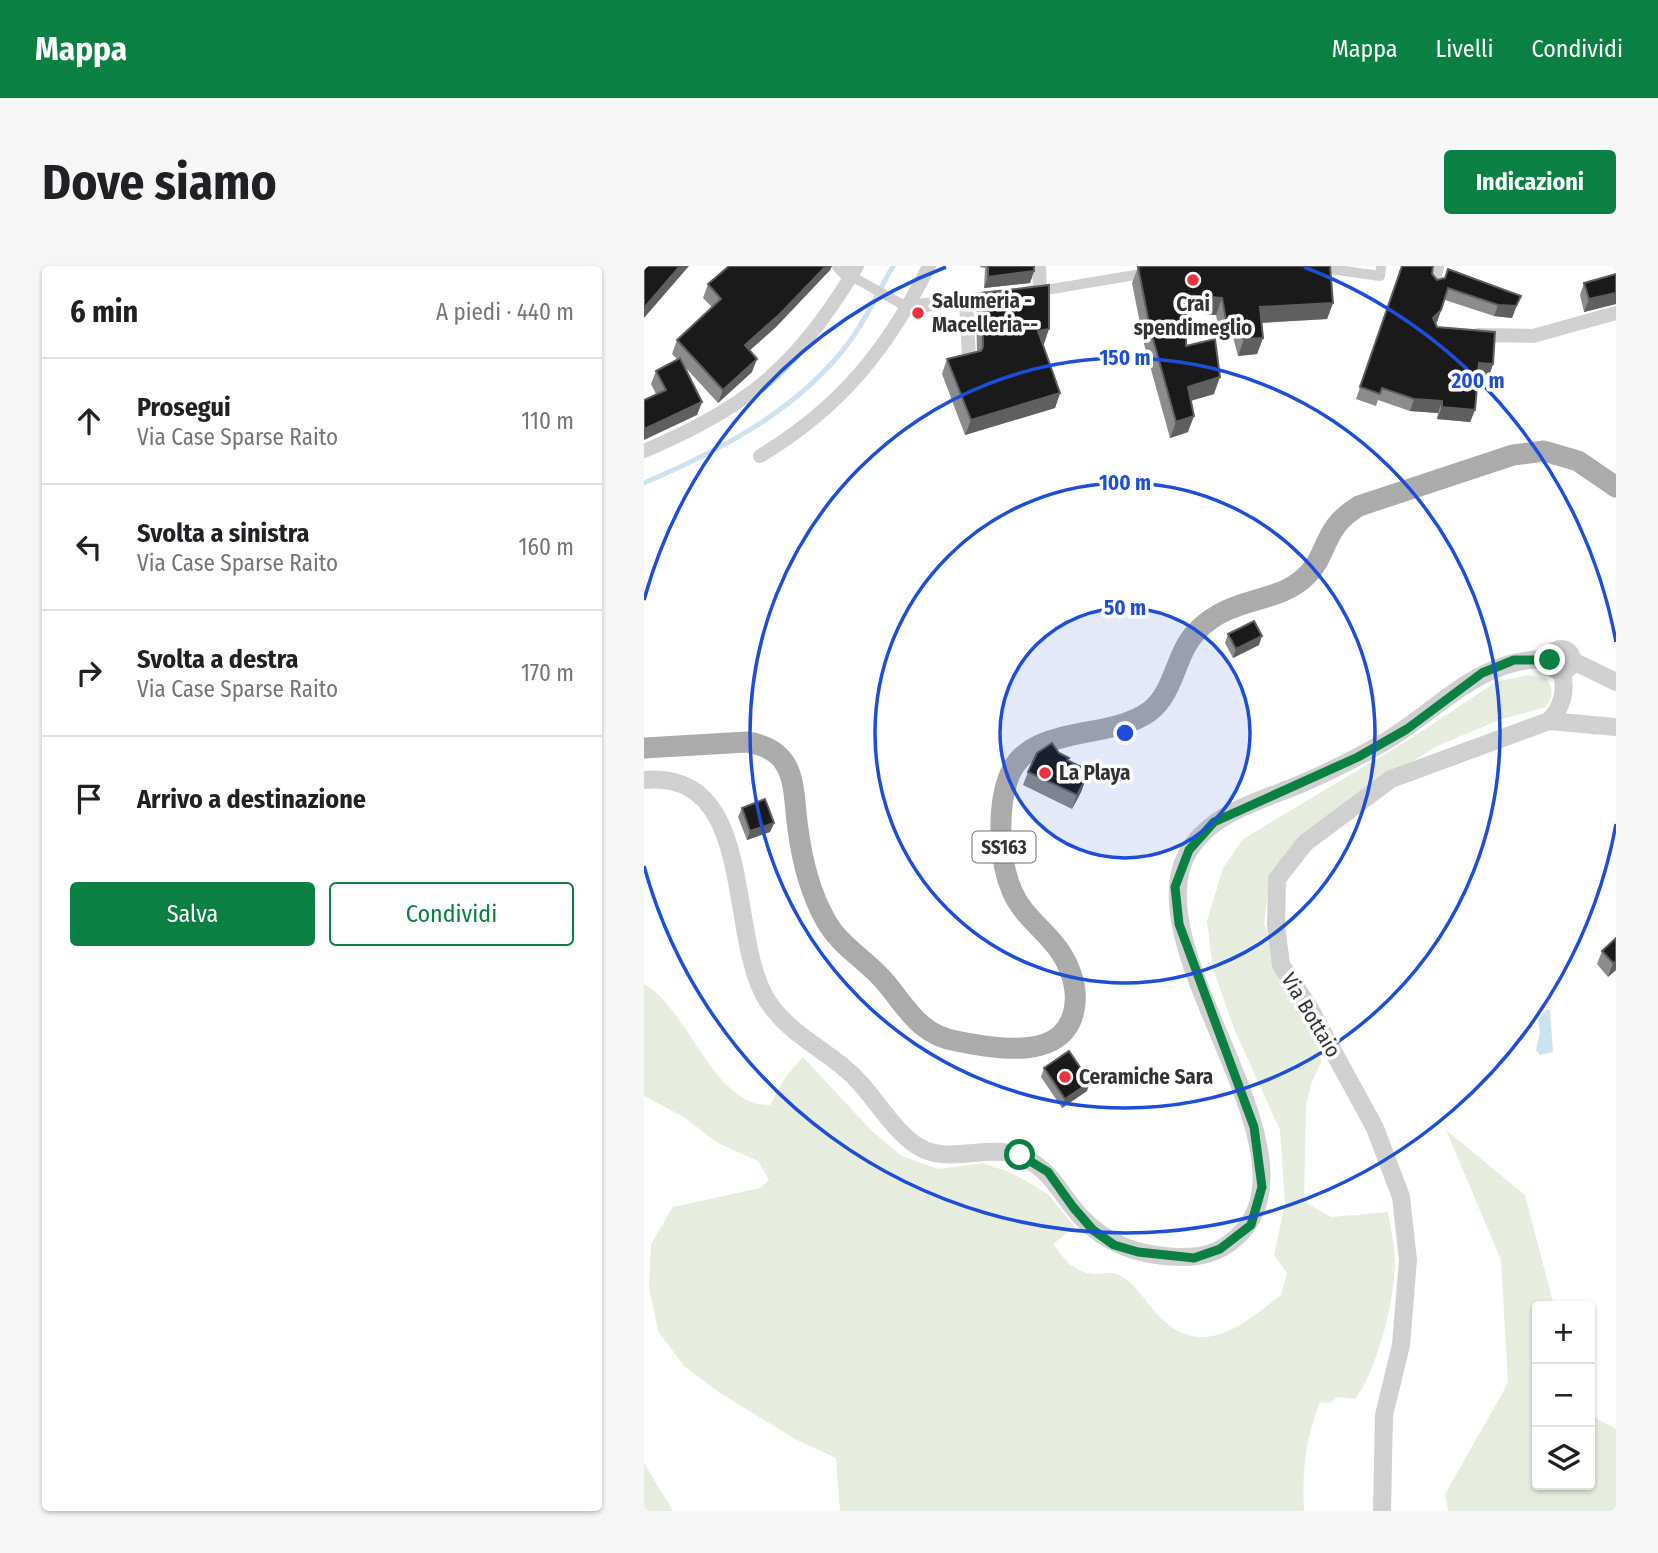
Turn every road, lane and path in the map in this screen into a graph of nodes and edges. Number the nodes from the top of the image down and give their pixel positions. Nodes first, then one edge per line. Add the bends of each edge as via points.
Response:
1 (929, 266) edge
2 (1039, 266) edge
3 (1309, 266) edge
4 (1381, 266) edge
5 (1439, 266) edge
6 (1158, 271) edge
7 (849, 272) edge
8 (1435, 284) edge
9 (1040, 291) junction
10 (966, 301) junction
11 (907, 307) junction
12 (1616, 313) edge
13 (1462, 333) edge
14 (969, 357) edge
15 (644, 451) edge
16 (760, 456) dead end
17 (1616, 487) edge
18 (1561, 664) junction
19 (1616, 682) edge
20 (1549, 721) junction
21 (1616, 727) edge
22 (644, 748) edge
23 (644, 780) edge
24 (1382, 1511) edge

1 - 11 street
2 - 9 street
3 - 4 street via 1380,275
5 - 8 street
6 - 9 street
7 - 11 street
7 - 15 street via 800,351 766,383 716,416
9 - 10 street
10 - 11 street
10 - 14 street
11 - 16 street via 856,380 800,431
12 - 13 street via 1533,336
17 - 22 main road, SS163 via 1578,461 1544,451 1513,455 1359,506 1331,530 1321,554 1301,581 1219,612 1197,631 1180,653 1153,709 1126,722 1026,751 1008,777 1004,798 1009,882 1021,907 1059,949 1076,994 1067,1029 1036,1048 956,1041 927,1031 884,981 834,934 803,858 794,782 774,752 747,742
18 - 19 street
18 - 20 street via 1564,689 1560,709
18 - 23 street via 1514,660 1482,673 1368,752 1214,822 1189,850 1175,887 1179,924 1254,1127 1262,1187 1251,1225 1220,1249 1194,1258 1114,1245 1093,1230 1048,1172 1020,1155 939,1154 910,1140 838,1060 782,1021 763,995 730,851 706,799 678,782
20 - 21 street
20 - 24 street, Via Bottaio via 1391,779 1305,843 1276,879 1281,965 1375,1128 1401,1197 1408,1260 1401,1345 1384,1415

